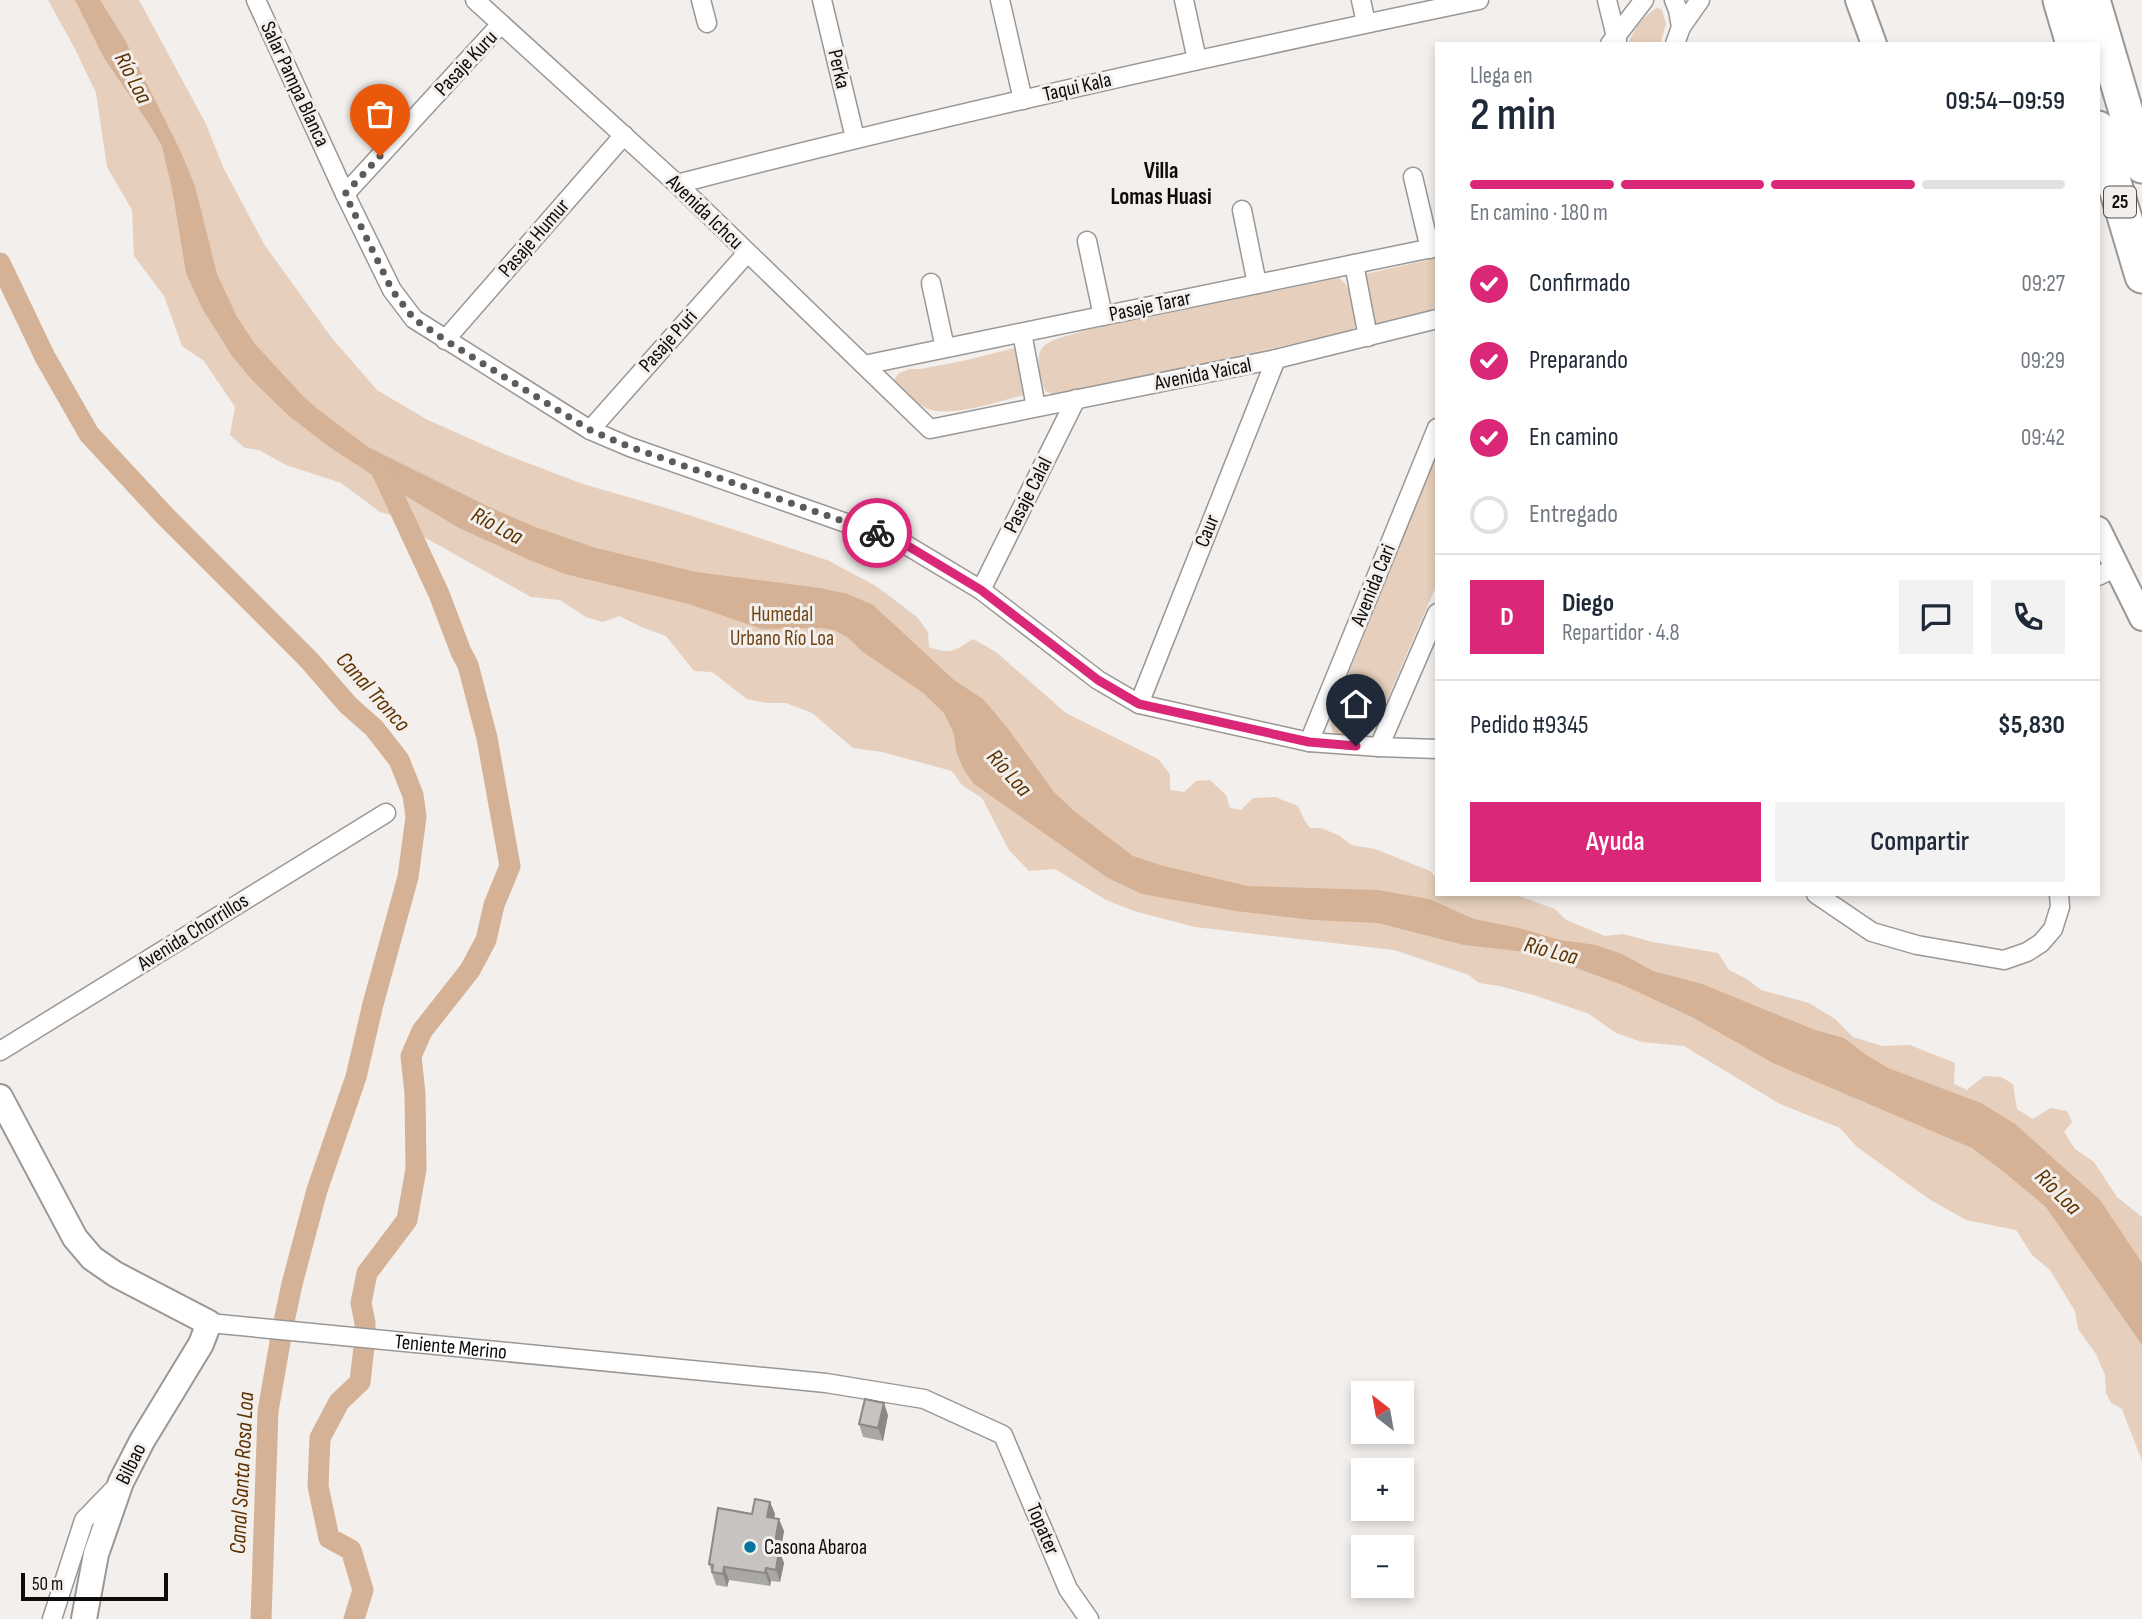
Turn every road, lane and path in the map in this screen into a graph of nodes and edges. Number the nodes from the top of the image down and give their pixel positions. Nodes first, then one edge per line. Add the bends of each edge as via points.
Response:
1 (256, 0) edge
2 (475, 0) edge
3 (701, 0) edge
4 (822, 0) edge
5 (1000, 0) edge
6 (1184, 0) edge
7 (1361, 0) edge
8 (1479, 0) edge
9 (1607, 0) edge
10 (1644, 0) edge
11 (1674, 0) edge
12 (1700, 0) edge
13 (1858, 0) edge
14 (2060, 0) edge
15 (2093, 0) edge
16 (707, 23) dead end
17 (1366, 23) junction
18 (501, 24) junction
19 (1678, 35) edge
20 (1614, 41) edge
21 (1873, 42) edge
22 (2072, 42) edge
23 (1197, 60) junction
24 (1023, 100) junction
25 (624, 135) junction
26 (2100, 135) edge
27 (855, 138) junction
28 (2142, 166) edge
29 (1413, 177) dead end
30 (677, 184) junction
31 (345, 194) junction
32 (1242, 210) dead end
33 (1087, 241) dead end
34 (1434, 248) edge
35 (747, 253) junction
36 (1354, 264) junction
37 (2142, 276) edge
38 (931, 283) dead end
39 (1257, 284) junction
40 (1103, 316) junction
41 (1435, 320) edge
42 (1022, 333) junction
43 (1368, 337) junction
44 (445, 340) junction
45 (945, 348) junction
46 (1276, 359) junction
47 (864, 365) junction
48 (1076, 399) junction
49 (1036, 407) junction
50 (930, 429) joint
51 (590, 430) junction
52 (1435, 433) edge
53 (2100, 537) edge
54 (2108, 571) edge
55 (981, 590) junction
56 (1435, 618) edge
57 (2142, 618) edge
58 (1139, 704) junction
59 (1309, 742) junction
60 (1379, 747) junction
61 (1435, 749) edge
62 (386, 813) dead end
63 (1819, 896) edge
64 (2059, 896) edge
65 (0, 1051) edge
66 (0, 1097) edge
67 (209, 1323) junction
68 (1003, 1435) joint
69 (121, 1482) junction
70 (52, 1619) edge
71 (84, 1619) edge
72 (1089, 1619) edge

1 - 31 street, Salar Pampa Blanca
2 - 18 street, Avenida Ichcu
3 - 16 street
4 - 27 street, Perka
5 - 24 street
6 - 23 street
7 - 17 street
8 - 17 street, Taqui Kala
9 - 20 street
10 - 20 street
11 - 19 street
12 - 19 street
13 - 21 street
14 - 22 highway
15 - 28 highway, 25
17 - 23 street, Taqui Kala
18 - 25 street, Avenida Ichcu
18 - 31 street, Pasaje Kuru
23 - 24 street, Taqui Kala
24 - 27 street, Taqui Kala
25 - 30 street, Avenida Ichcu
25 - 44 street, Pasaje Humur
26 - 37 highway, 25
27 - 30 street, Taqui Kala
29 - 34 street
30 - 35 street, Avenida Ichcu
31 - 44 street, Salar Pampa Blanca via 392,290 414,319
32 - 39 street
33 - 40 street
34 - 36 street, Pasaje Tarar
35 - 47 street, Avenida Ichcu
35 - 51 street, Pasaje Puri
36 - 39 street, Pasaje Tarar
36 - 43 street
38 - 45 street
39 - 40 street, Pasaje Tarar
40 - 42 street, Pasaje Tarar
41 - 43 street, Avenida Yaical
42 - 45 street, Pasaje Tarar
42 - 49 street
43 - 46 street, Avenida Yaical
44 - 51 street, Salar Pampa Blanca
45 - 47 street, Pasaje Tarar
46 - 48 street, Avenida Yaical
46 - 58 street, Caur
47 - 50 street, Avenida Ichcu
48 - 49 street, Avenida Yaical
48 - 55 street, Pasaje Calal
49 - 50 street, Avenida Yaical
51 - 55 street, Salar Pampa Blanca via 903,543
52 - 59 street, Avenida Cari
53 - 54 street
54 - 57 street
55 - 58 street, Salar Pampa Blanca via 1098,680
56 - 60 street
58 - 59 street, Salar Pampa Blanca
59 - 60 street, Salar Pampa Blanca
60 - 61 street, Salar Pampa Blanca
62 - 65 street, Avenida Chorrillos
63 - 64 street via 1872,932 2004,960 2041,943 2053,929
66 - 67 street, Teniente Merino via 82,1248 115,1274
67 - 68 street, Teniente Merino via 826,1383 924,1399
67 - 69 street, Bilbao
68 - 72 street, Topater via 1068,1590
69 - 70 street via 84,1520
69 - 71 street, Bilbao via 96,1554

